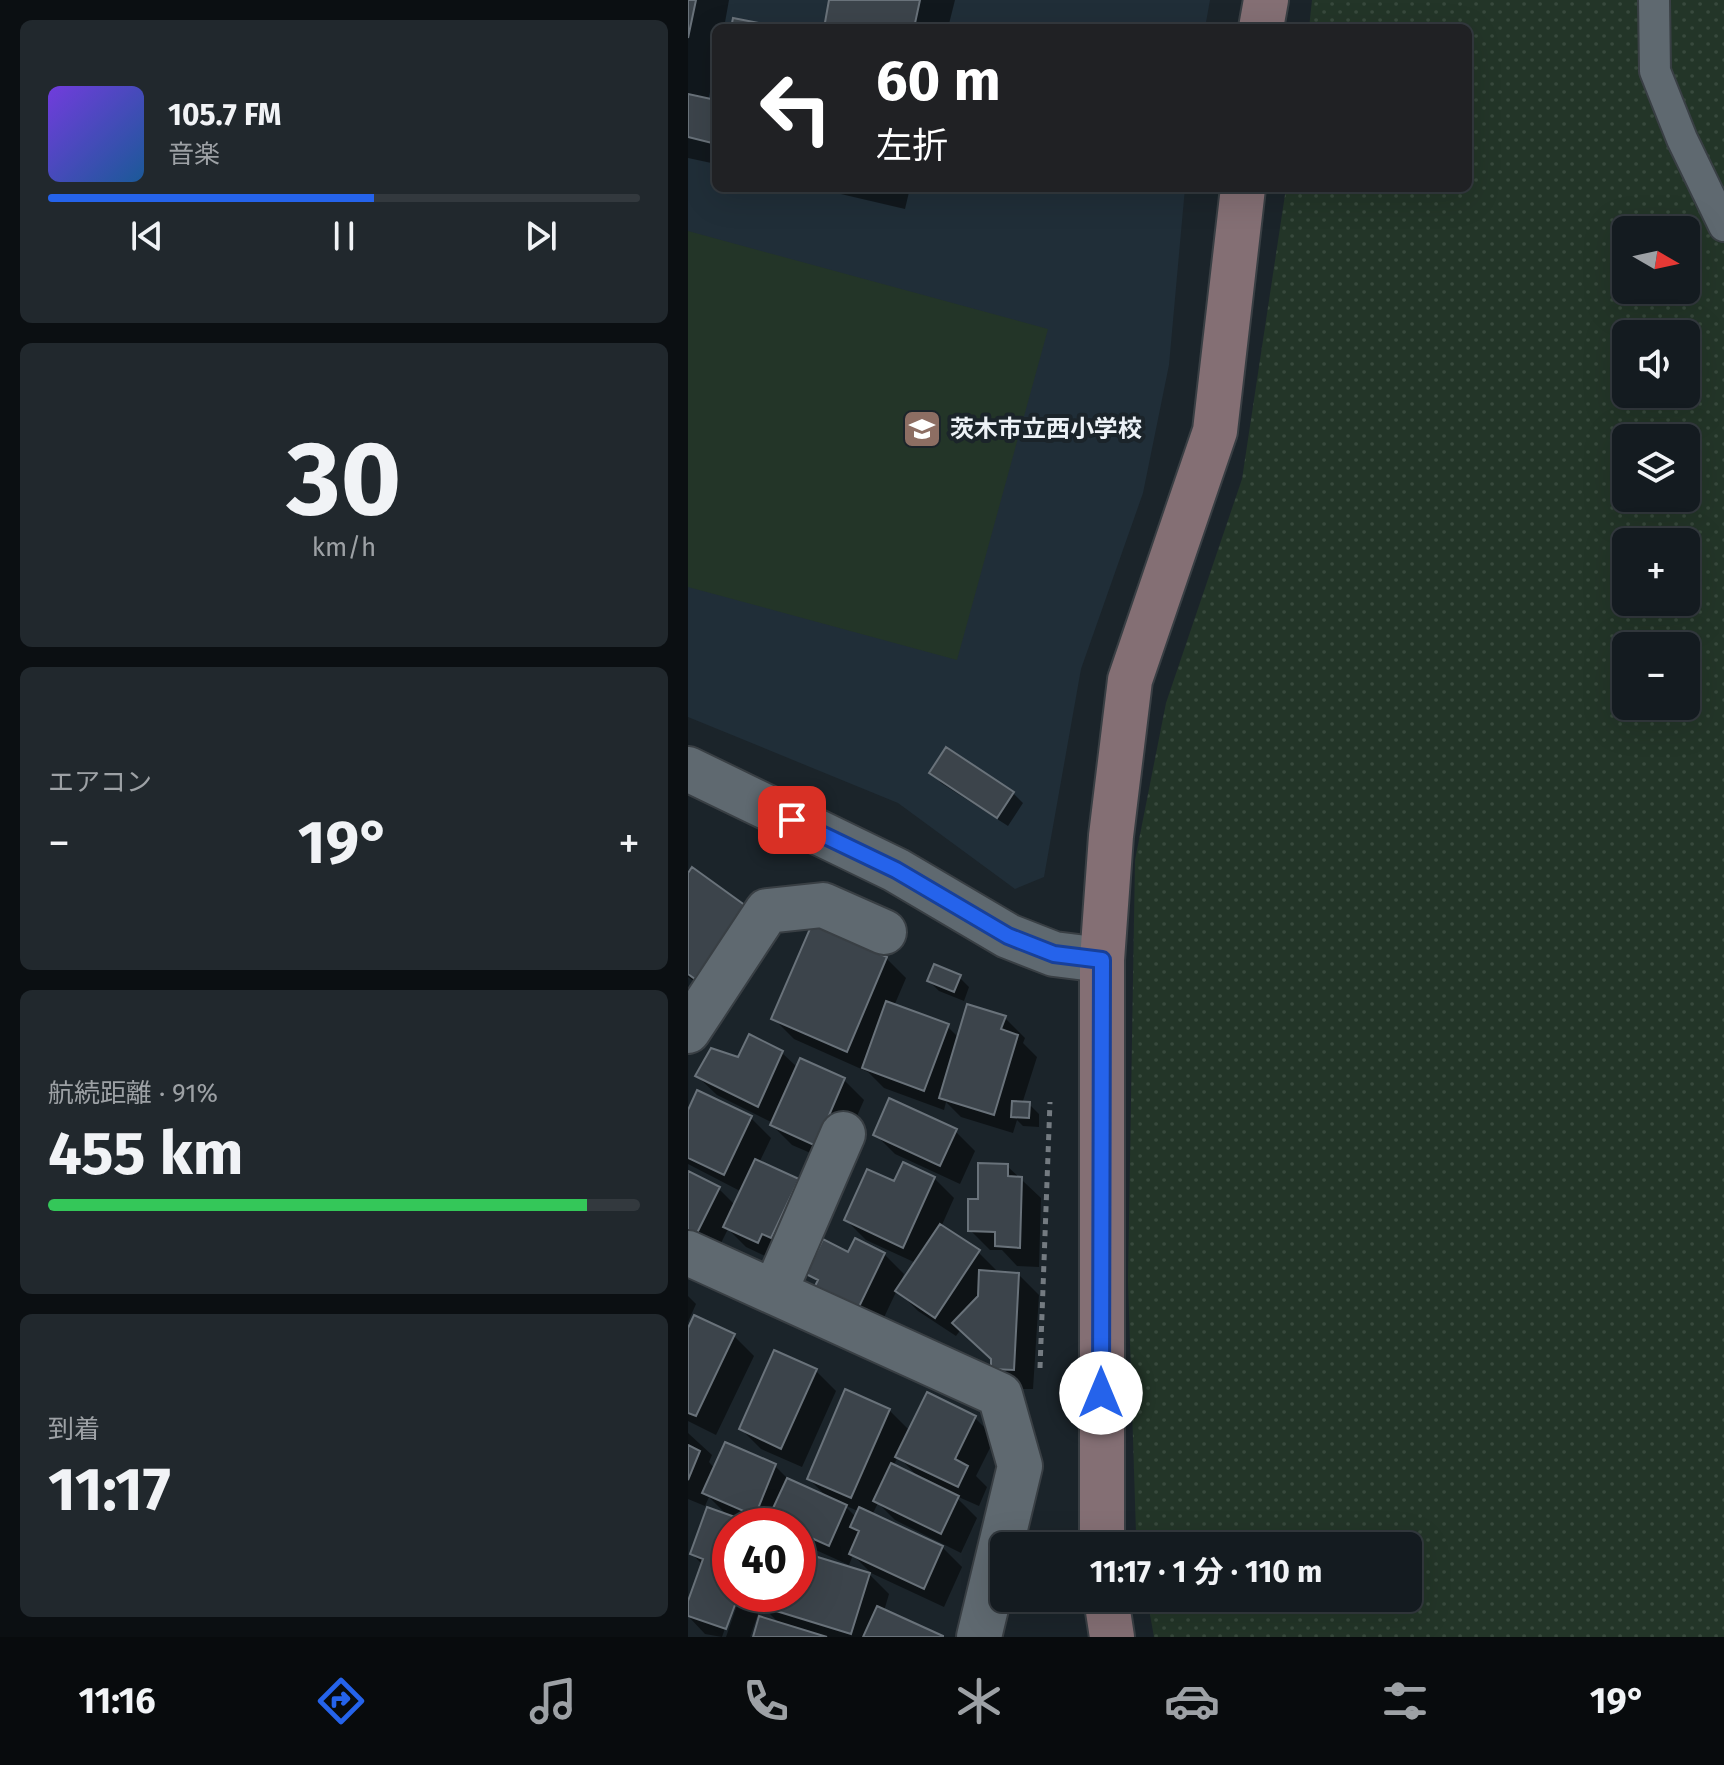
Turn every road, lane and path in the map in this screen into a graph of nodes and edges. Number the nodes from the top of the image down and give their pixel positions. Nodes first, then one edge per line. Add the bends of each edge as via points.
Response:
1 (1266, 0) edge
2 (1654, 0) edge
3 (1262, 24) edge
4 (1243, 192) edge
5 (1724, 226) edge
6 (688, 769) edge
7 (884, 932) dead end
8 (1102, 960) junction
9 (688, 1031) edge
10 (1051, 1087) dead end
11 (843, 1134) dead end
12 (688, 1253) edge
13 (775, 1291) junction
14 (1039, 1383) dead end
15 (1102, 1532) edge
16 (1108, 1612) edge
17 (979, 1637) edge
18 (1112, 1637) edge

1 - 3 street
2 - 5 lane via 1655,71
4 - 8 street via 1215,431 1130,680
6 - 8 street via 896,870 1008,936 1054,954
7 - 9 street via 823,905 767,911
8 - 15 street
10 - 14 path
11 - 13 street
12 - 13 street
13 - 17 street via 1000,1395 1020,1466
16 - 18 street

